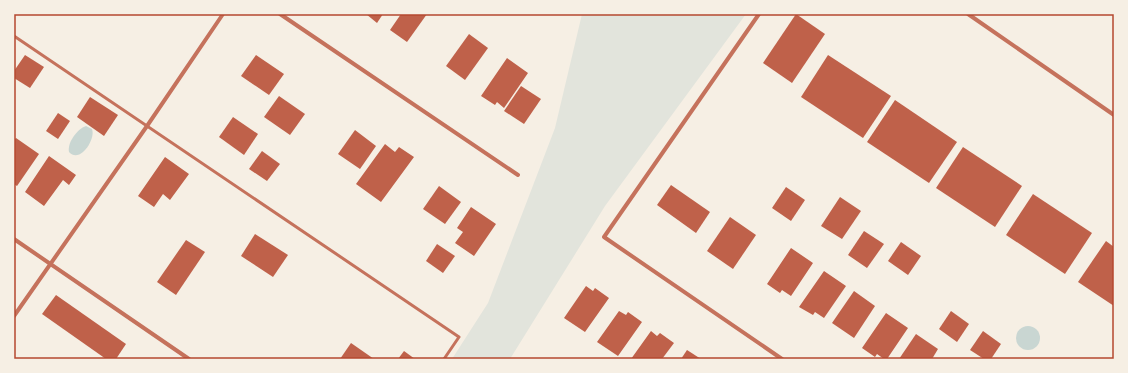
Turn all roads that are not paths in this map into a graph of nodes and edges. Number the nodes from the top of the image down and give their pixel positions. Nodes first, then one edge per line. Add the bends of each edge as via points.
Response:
1 (223, 14) edge
2 (280, 14) edge
3 (759, 14) edge
4 (968, 14) edge
5 (14, 36) edge
6 (1114, 115) edge
7 (147, 126) junction
8 (518, 175) dead end
9 (14, 239) edge
10 (51, 264) junction
11 (14, 316) edge
12 (189, 359) edge
13 (444, 359) edge
14 (782, 359) edge

1 - 7 street
2 - 8 street
3 - 14 street via 604,237
4 - 6 street
5 - 7 lane
7 - 10 street
7 - 13 lane via 460,337
9 - 10 street
10 - 11 street
10 - 12 street

